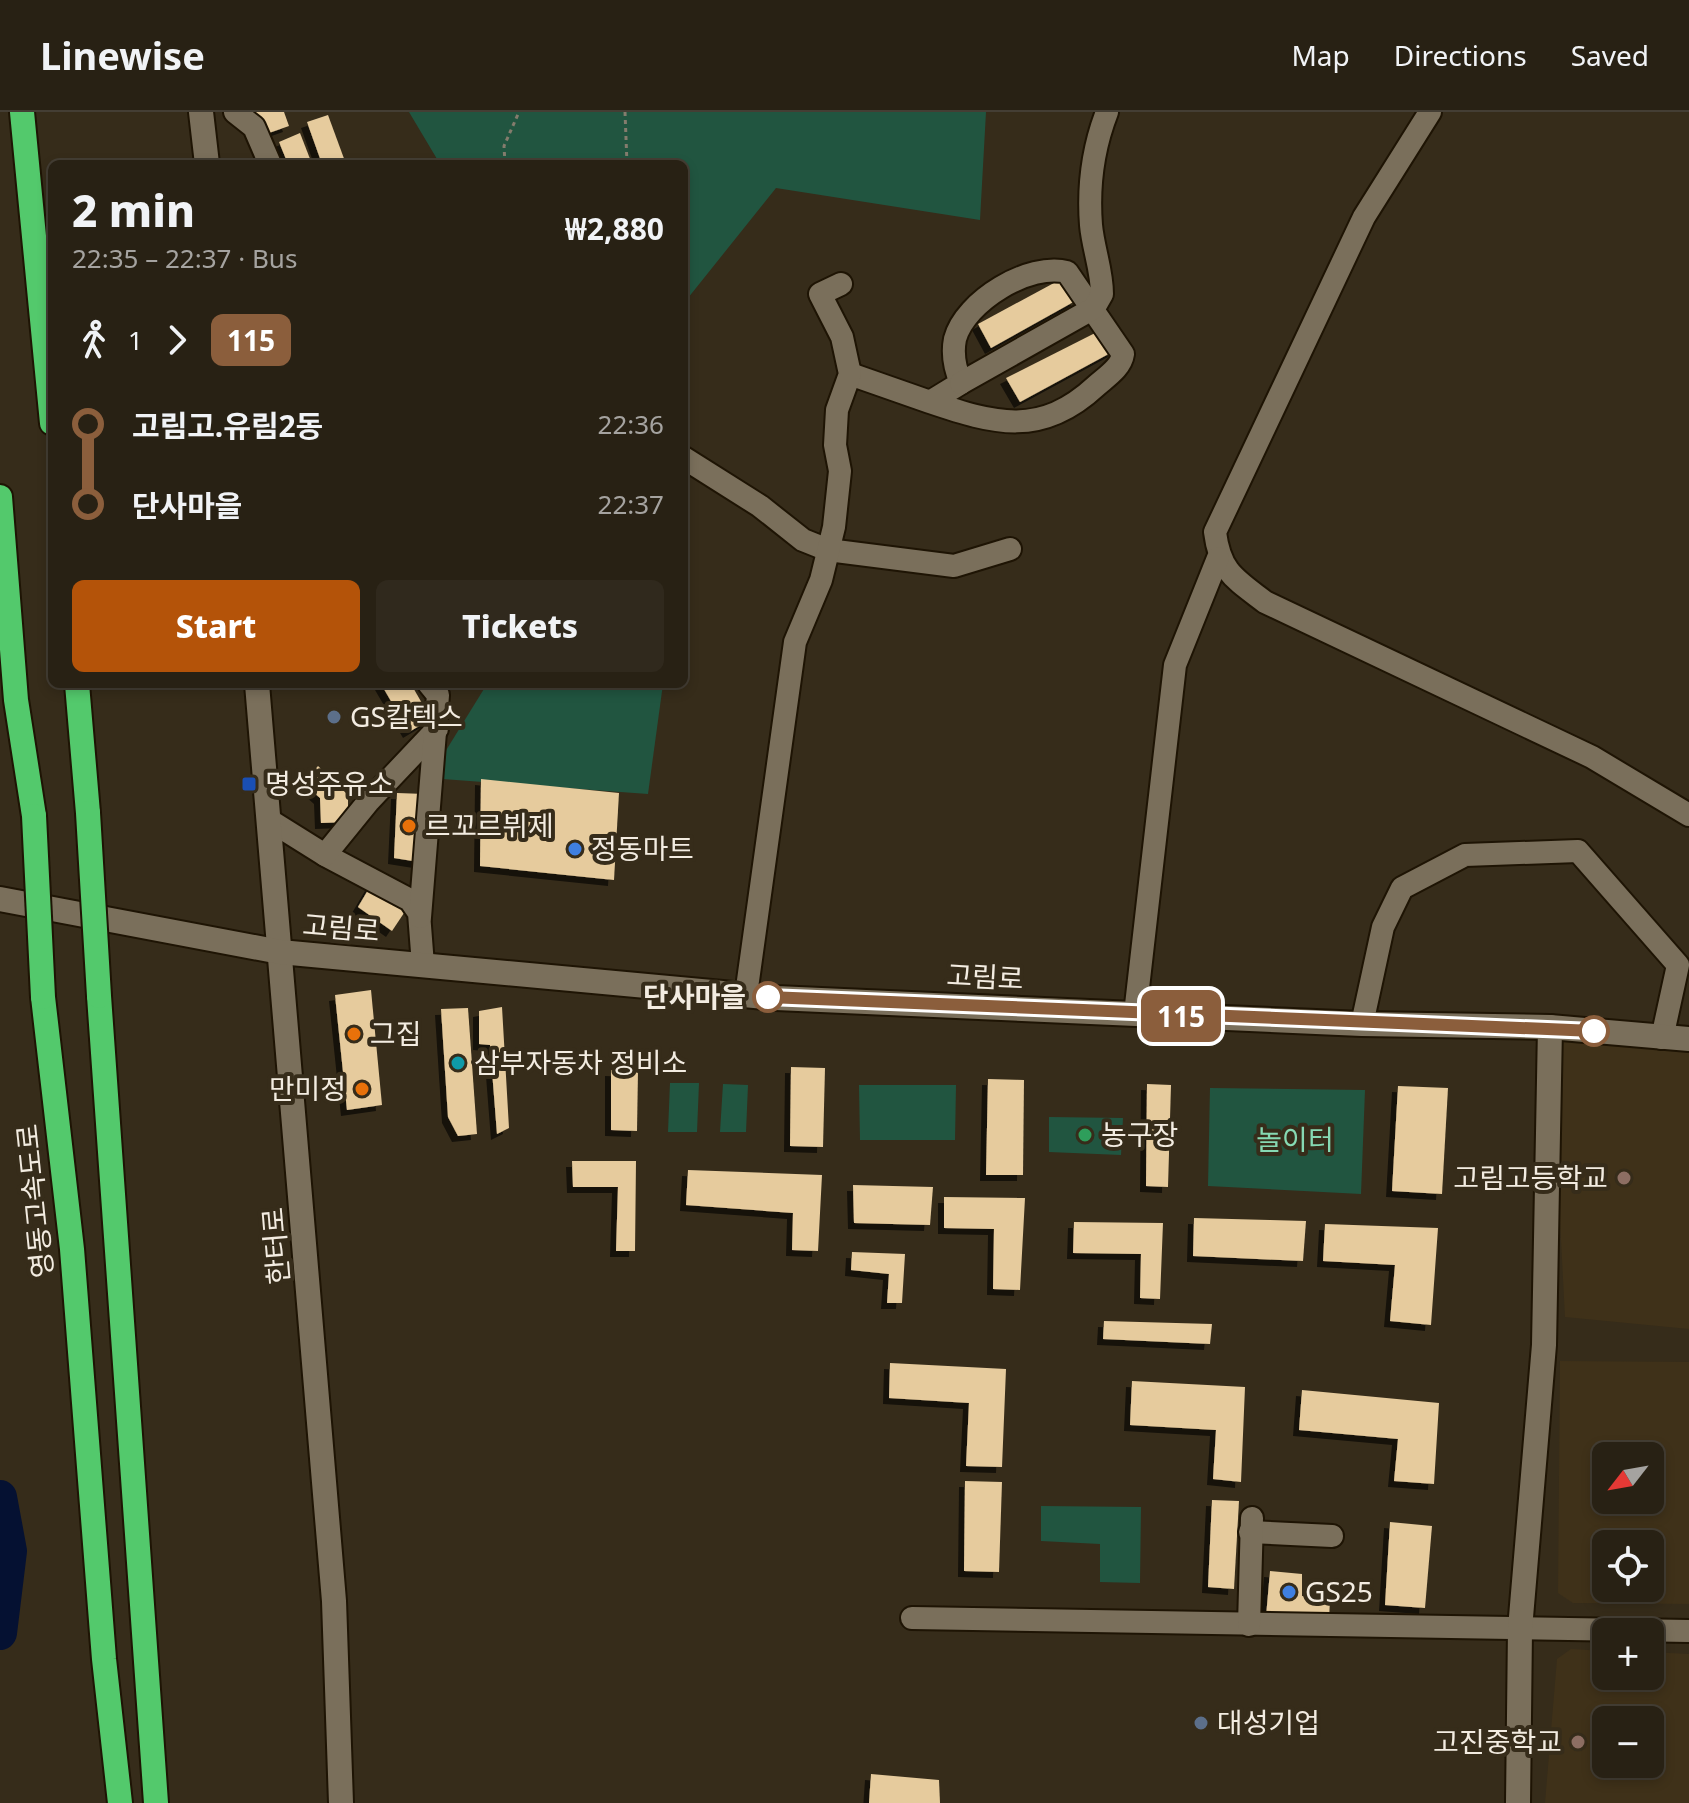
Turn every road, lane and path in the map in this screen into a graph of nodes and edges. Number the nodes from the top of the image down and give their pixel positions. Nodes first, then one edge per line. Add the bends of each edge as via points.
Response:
1 (22, 112) edge
2 (201, 112) edge
3 (235, 112) edge
4 (519, 112) edge
5 (625, 112) edge
6 (1107, 112) edge
7 (1430, 112) edge
8 (207, 160) edge
9 (268, 160) edge
10 (505, 160) edge
11 (627, 160) edge
12 (841, 284) dead end
13 (1094, 308) junction
14 (850, 374) junction
15 (48, 382) edge
16 (961, 383) junction
17 (930, 402) junction
18 (688, 461) edge
19 (0, 497) edge
20 (1010, 549) dead end
21 (828, 550) junction
22 (1218, 558) junction
23 (77, 688) edge
24 (257, 688) edge
25 (432, 688) edge
26 (437, 729) junction
27 (1689, 815) edge
28 (269, 820) junction
29 (325, 855) junction
30 (0, 899) edge
31 (420, 917) junction
32 (280, 952) junction
33 (423, 965) junction
34 (746, 995) junction
35 (1135, 1014) junction
36 (1362, 1024) junction
37 (1550, 1027) junction
38 (1662, 1038) junction
39 (1689, 1039) edge
40 (1332, 1536) dead end
41 (912, 1618) dead end
42 (1249, 1625) junction
43 (1520, 1629) junction
44 (1689, 1631) edge
45 (120, 1803) edge
46 (156, 1803) edge
47 (341, 1803) edge
48 (1518, 1803) edge

1 - 15 highway
2 - 8 street
3 - 9 street via 254,127
4 - 10 path via 504,146
5 - 11 path
6 - 13 street via 1092,172 1091,228 1102,280
7 - 22 street via 1364,217 1215,532
12 - 14 street via 820,294 842,337
13 - 16 street
13 - 16 street via 1067,272 1055,269 1036,272 987,298 965,319 955,339
13 - 17 street via 1118,344 1122,360 1059,414 1028,421 984,419
14 - 17 street
14 - 21 street via 837,410 840,471
16 - 17 street
18 - 21 street via 803,540
19 - 45 highway, 영동고속도로, bridge via 16,700 34,816 43,997 72,1249 102,1643
20 - 21 street via 954,566
21 - 34 street via 795,642
22 - 27 street via 1265,602 1592,757
22 - 35 street via 1175,665
23 - 46 highway, bridge
24 - 28 street, 한터로
25 - 26 street via 438,695
26 - 29 street
26 - 31 street
28 - 29 street
28 - 32 street, 한터로
29 - 31 street via 410,900
30 - 32 street, 고림로
31 - 33 street
32 - 33 street, 고림로
32 - 47 street, 한터로 via 334,1601
33 - 34 street, 고림로
34 - 35 street, 고림로
35 - 36 street, 고림로
36 - 37 street, 고림로
36 - 38 street via 1383,927 1402,888 1465,855 1578,851 1678,965
37 - 38 street, 고림로
37 - 43 street via 1544,1345
38 - 39 street, 고림로
40 - 42 street via 1251,1525
41 - 42 street
42 - 43 street
43 - 44 street
43 - 48 street

